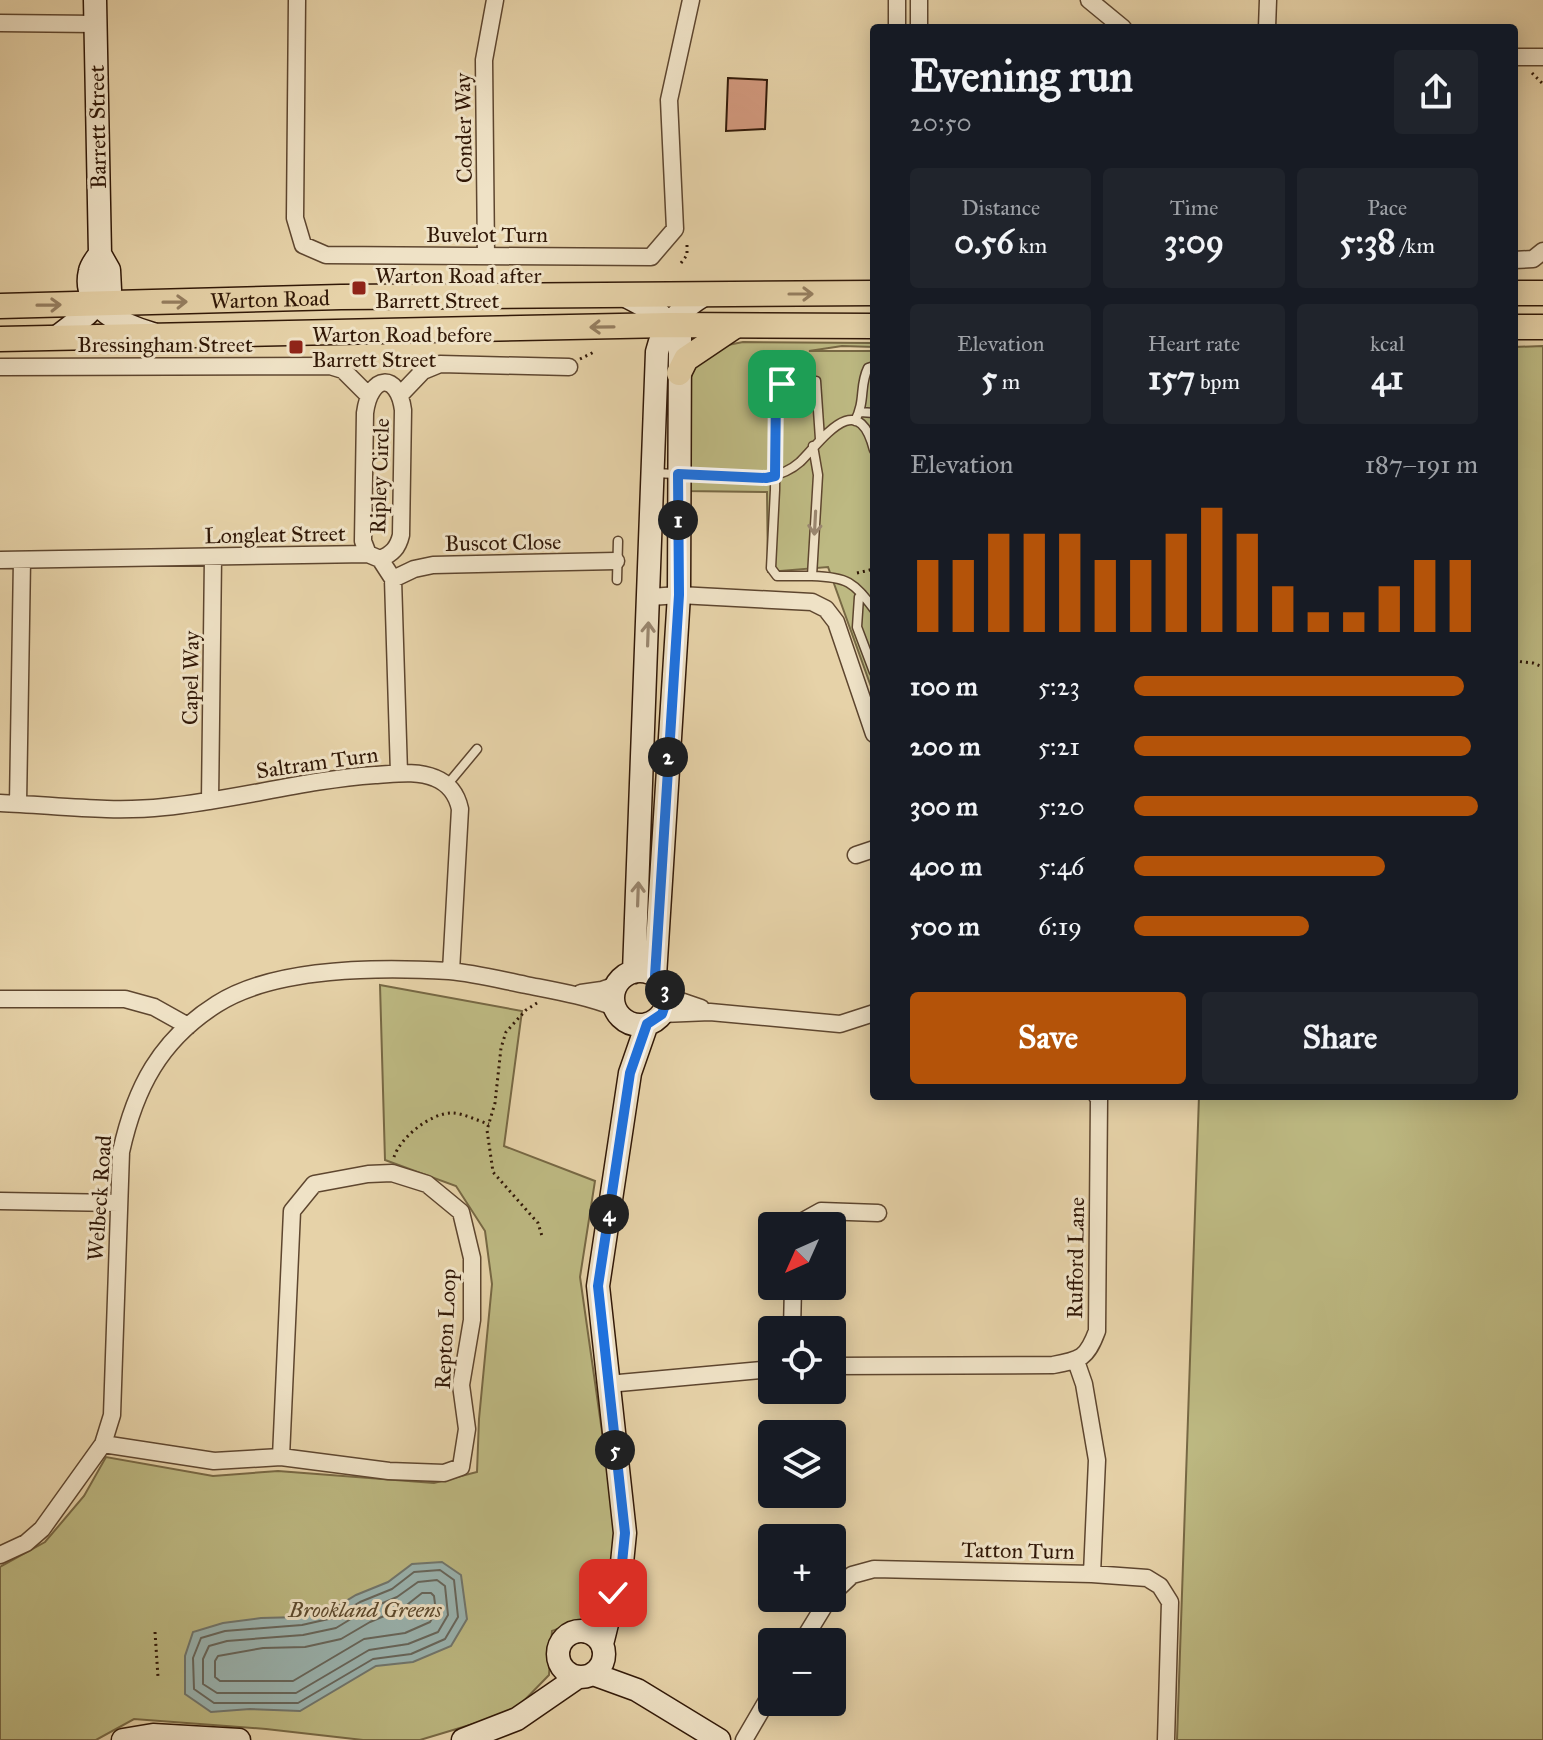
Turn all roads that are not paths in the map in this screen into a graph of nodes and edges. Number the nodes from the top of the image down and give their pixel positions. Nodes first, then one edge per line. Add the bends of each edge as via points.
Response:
1 (95, 0) edge
2 (297, 0) edge
3 (495, 0) edge
4 (691, 0) edge
5 (897, 0) edge
6 (919, 0) edge
7 (1089, 0) edge
8 (1268, 0) edge
9 (0, 23) edge
10 (96, 24) junction
11 (897, 24) edge
12 (919, 24) edge
13 (1118, 24) edge
14 (1267, 24) edge
15 (1518, 57) edge
16 (1543, 57) edge
17 (1543, 251) edge
18 (486, 256) junction
19 (1518, 260) edge
20 (870, 293) edge
21 (1518, 293) edge
22 (1543, 293) edge
23 (705, 294) junction
24 (624, 295) junction
25 (97, 304) junction
26 (0, 306) edge
27 (869, 324) edge
28 (669, 325) junction
29 (735, 326) junction
30 (1518, 327) edge
31 (1543, 327) edge
32 (158, 335) junction
33 (57, 337) junction
34 (0, 339) edge
35 (0, 367) edge
36 (569, 367) dead end
37 (870, 367) edge
38 (679, 373) junction
39 (367, 394) junction
40 (401, 394) junction
41 (860, 412) junction
42 (870, 413) edge
43 (855, 421) junction
44 (870, 441) edge
45 (817, 442) junction
46 (654, 473) junction
47 (678, 474) junction
48 (775, 476) junction
49 (618, 541) dead end
50 (213, 557) junction
51 (374, 557) junction
52 (0, 560) edge
53 (22, 560) junction
54 (616, 561) junction
55 (812, 576) junction
56 (393, 579) junction
57 (617, 580) dead end
58 (862, 594) junction
59 (679, 595) junction
60 (650, 597) junction
61 (870, 604) edge
62 (870, 661) edge
63 (870, 722) edge
64 (477, 749) dead end
65 (399, 773) junction
66 (447, 785) junction
67 (210, 801) junction
68 (0, 803) edge
69 (18, 804) junction
70 (870, 850) edge
71 (856, 855) dead end
72 (451, 971) junction
73 (0, 999) edge
74 (640, 999) junction
75 (870, 1014) edge
76 (188, 1026) junction
77 (1099, 1100) edge
78 (0, 1201) edge
79 (118, 1203) junction
80 (819, 1212) edge
81 (878, 1213) dead end
82 (1076, 1361) junction
83 (846, 1366) edge
84 (758, 1370) edge
85 (608, 1384) junction
86 (103, 1444) junction
87 (281, 1457) junction
88 (0, 1555) edge
89 (1092, 1574) junction
90 (846, 1581) edge
91 (613, 1593) junction
92 (573, 1632) junction
93 (558, 1658) junction
94 (594, 1663) junction
95 (532, 1707) junction
96 (758, 1716) edge
97 (123, 1740) edge
98 (238, 1740) edge
99 (463, 1740) edge
100 (719, 1740) edge
101 (744, 1740) edge
102 (1166, 1740) edge

1 - 10 street, Barrett Street
2 - 18 street, Buvelot Turn via 295,218 303,245 326,255
3 - 18 street, Conder Way via 484,60
4 - 18 street, Buvelot Turn via 669,100 675,229 651,257
5 - 11 street
6 - 12 street
7 - 13 street
8 - 14 street
9 - 10 street
10 - 25 street, Barrett Street via 100,254 109,270 110,290
15 - 16 street
17 - 19 street via 1533,259
23 -> 20 main road, Warton Road
21 - 22 main road
23 - 24 main road, Warton Road
23 - 28 street via 682,308
25 -> 24 main road, Warton Road
24 - 28 street
26 -> 25 main road, Warton Road
25 - 32 street via 127,326
25 - 33 street
27 - 29 main road, Warton Road
28 - 29 main road, Warton Road
28 -> 32 main road, Warton Road
28 - 38 street via 680,334
28 - 46 street via 657,352
29 - 38 main road via 686,359
30 - 31 main road
32 - 33 main road, Warton Road
33 - 34 main road, Warton Road
35 - 39 street, Bressingham Street via 330,366 343,370
36 - 40 street via 440,364 423,371
37 - 41 lane
38 - 47 street
39 - 40 street, Ripley Circle via 383,383
39 - 51 street, Ripley Circle via 363,541
40 - 51 street, Ripley Circle via 401,535 392,554
41 - 42 lane
41 - 43 lane
43 - 44 lane
43 - 45 lane via 832,427
45 - 48 lane via 799,462
45 - 48 lane via 818,386 811,379 789,379 776,391
45 -> 55 lane
46 - 47 lane
46 - 60 street
47 - 48 lane
47 - 59 street
48 - 55 lane via 771,568 777,576
49 - 54 lane
50 - 51 street, Longleat Street
50 - 53 street, Longleat Street
50 - 67 street, Capel Way
51 - 56 street
52 - 53 street, Longleat Street
53 - 69 street
54 - 56 street, Buscot Close via 433,565
54 - 57 lane
55 - 58 lane via 838,577
56 - 65 street
58 - 61 lane
58 - 62 lane via 857,627
59 - 60 street
59 - 63 street via 812,602 826,609 836,622
59 - 74 street
74 -> 60 street
64 - 66 lane
65 - 66 street, Saltram Turn via 424,774
65 - 67 street, Saltram Turn via 328,778
66 - 72 street via 460,809
67 - 69 street, Saltram Turn via 135,809
68 - 69 street, Saltram Turn
70 - 71 street
72 - 74 street, Welbeck Road via 572,994
72 - 76 street, Welbeck Road via 308,974 246,990
73 - 76 street via 125,999 154,1007
74 - 75 street, Welbeck Road via 710,1012 840,1024
74 - 85 street via 598,1286
76 - 79 street, Welbeck Road via 157,1058 128,1116
77 - 82 street, Rufford Lane via 1097,1331 1089,1351
78 - 79 street
79 - 86 street, Welbeck Road via 112,1415
80 - 81 street
82 - 83 street
82 - 89 street, Tatton Turn via 1097,1460
84 - 85 street
85 - 91 street via 625,1533
86 - 87 street, Repton Loop via 214,1461
86 - 88 street, Welbeck Road via 42,1529
87 - 87 street, Repton Loop via 403,1471 444,1473 461,1467 467,1429 461,1385 472,1320 472,1258 461,1212 427,1184 392,1173 314,1184 292,1211
89 - 90 street, Tatton Turn via 874,1569
89 - 102 street via 1147,1578 1170,1602
91 - 92 street
91 - 94 street
92 - 93 street via 561,1642
92 - 94 street via 593,1634
93 - 94 street via 565,1671
93 - 95 street
94 - 95 street
94 - 100 street
95 - 99 street via 517,1719
96 - 101 street
97 - 98 street via 153,1735

